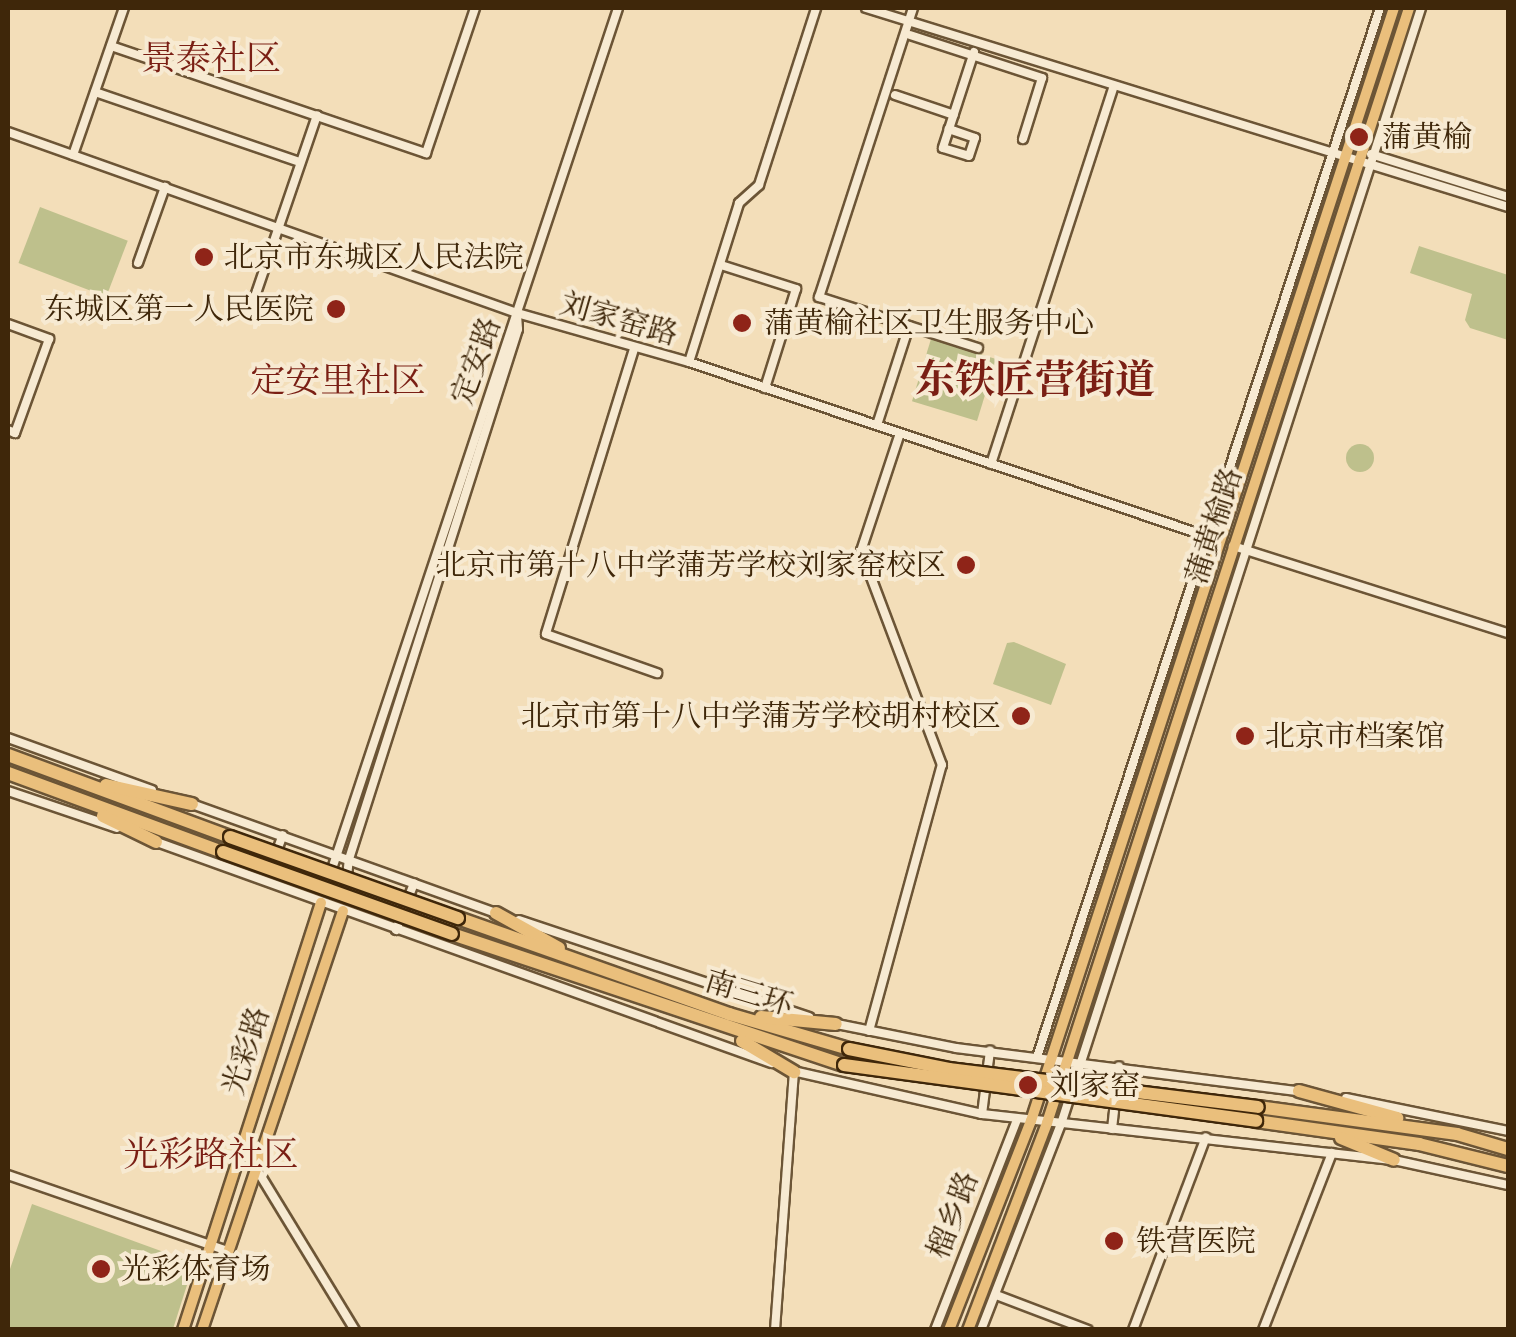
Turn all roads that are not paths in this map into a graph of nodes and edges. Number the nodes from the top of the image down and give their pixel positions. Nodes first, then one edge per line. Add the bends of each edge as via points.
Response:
1 (124, 8) edge
2 (475, 8) edge
3 (618, 8) edge
4 (816, 8) edge
5 (866, 8) edge
6 (914, 8) edge
7 (1380, 8) edge
8 (1394, 8) edge
9 (1409, 8) edge
10 (1420, 8) edge
11 (909, 22) junction
12 (910, 35) dead end
13 (977, 43) junction
14 (111, 46) junction
15 (973, 55) junction
16 (1113, 88) junction
17 (95, 92) junction
18 (895, 94) dead end
19 (317, 115) junction
20 (954, 115) junction
21 (949, 129) dead end
22 (8, 132) edge
23 (1023, 139) dead end
24 (73, 155) junction
25 (1332, 155) junction
26 (1348, 156) junction
27 (1362, 156) junction
28 (1374, 160) junction
29 (300, 162) junction
30 (165, 186) junction
31 (1508, 198) edge
32 (1508, 207) edge
33 (277, 228) junction
34 (138, 263) dead end
35 (721, 265) junction
36 (518, 312) junction
37 (249, 314) dead end
38 (8, 324) edge
39 (909, 326) junction
40 (978, 348) dead end
41 (634, 349) junction
42 (690, 362) junction
43 (765, 388) junction
44 (877, 426) junction
45 (8, 430) edge
46 (900, 433) junction
47 (992, 464) junction
48 (1208, 536) junction
49 (1222, 541) junction
50 (1234, 546) junction
51 (1247, 550) junction
52 (1508, 633) edge
53 (657, 672) dead end
54 (8, 738) edge
55 (8, 756) edge
56 (8, 773) edge
57 (55, 773) junction
58 (1143, 778) junction
59 (38, 784) junction
60 (1126, 784) junction
61 (8, 790) edge
62 (192, 804) junction
63 (283, 835) junction
64 (156, 842) junction
65 (336, 854) junction
66 (349, 859) junction
67 (265, 883) junction
68 (414, 883) junction
69 (320, 903) junction
70 (343, 911) junction
71 (496, 913) junction
72 (396, 930) junction
73 (596, 968) junction
74 (728, 1014) junction
75 (836, 1024) junction
76 (722, 1029) junction
77 (869, 1031) junction
78 (990, 1051) junction
79 (1037, 1057) junction
80 (1052, 1058) junction
81 (1067, 1060) junction
82 (1080, 1062) junction
83 (1119, 1066) junction
84 (794, 1072) junction
85 (1299, 1091) junction
86 (982, 1114) junction
87 (1257, 1114) junction
88 (1017, 1120) junction
89 (1031, 1121) junction
90 (1047, 1123) junction
91 (1061, 1124) junction
92 (1112, 1129) junction
93 (1325, 1131) junction
94 (1508, 1131) edge
95 (1457, 1134) junction
96 (1206, 1138) junction
97 (1508, 1149) edge
98 (1332, 1152) junction
99 (1394, 1160) junction
100 (1508, 1166) edge
101 (256, 1168) junction
102 (8, 1174) edge
103 (1508, 1185) edge
104 (210, 1245) junction
105 (228, 1251) junction
106 (996, 1295) junction
107 (183, 1330) edge
108 (202, 1330) edge
109 (355, 1330) edge
110 (775, 1330) edge
111 (935, 1330) edge
112 (949, 1330) edge
113 (968, 1330) edge
114 (981, 1330) edge
115 (1088, 1330) edge
116 (1132, 1330) edge
117 (1264, 1330) edge

1 - 14 street
2 - 19 street via 426,153
3 - 36 street
4 - 35 street via 759,184 740,203
5 - 11 street
6 - 11 street
7 - 25 street
8 - 26 main road, 蒲黄榆路
9 - 27 main road, 蒲黄榆路
10 - 28 street
11 - 13 street
11 - 39 street via 820,297
12 - 15 street
13 - 15 street
13 - 16 street
14 - 17 street
14 - 19 street
15 - 20 street
15 - 23 street via 1042,78
16 - 25 street
16 - 47 street
17 - 24 street
17 - 29 street
18 - 20 street
19 - 29 street
20 - 21 street
22 - 24 street, 刘家窑路
24 - 30 street, 刘家窑路
25 - 26 street
25 - 48 street
26 - 27 street
26 - 49 main road, 蒲黄榆路
27 - 28 street
27 - 50 main road, 蒲黄榆路
28 - 31 street
28 - 32 street
28 - 51 street
29 - 33 street
30 - 33 street, 刘家窑路
30 - 34 street
33 - 36 street, 刘家窑路
33 - 37 street
35 - 42 street
35 - 43 street via 796,290
36 - 41 street, 刘家窑路
36 - 65 street, 定安路
36 - 66 street, 定安路 via 518,329
38 - 45 street via 50,339 15,433
39 - 40 street
39 - 44 street
41 - 42 street, 刘家窑路
41 - 53 street via 546,634
42 - 43 street, 刘家窑路
43 - 44 street, 刘家窑路
44 - 46 street, 刘家窑路
46 - 47 street, 刘家窑路
46 - 77 street via 861,551 942,766
47 - 48 street, 刘家窑路
48 - 49 street, 刘家窑路
48 - 60 street
49 - 58 main road, 蒲黄榆路
50 - 51 street
50 - 81 main road, 蒲黄榆路
51 - 52 street
51 - 82 street
54 - 62 street
55 - 57 highway, 南三环
56 - 59 highway, 南三环
57 - 62 highway
57 - 73 highway, 南三环, bridge
58 - 60 street
58 - 80 main road, 蒲黄榆路
59 - 64 highway
59 - 76 highway, 南三环, bridge
60 - 79 street
61 - 64 street
62 - 63 street
63 - 65 street
63 - 67 street
64 - 67 street
65 - 66 street
65 - 69 street, 定安路
66 - 68 street
66 - 70 street, 定安路
67 - 69 street
68 - 71 street
68 - 72 street
69 - 70 street
69 - 104 main road, 光彩路
70 - 72 street
70 - 101 main road, 光彩路
71 - 73 highway
71 - 75 street
72 - 84 street
73 - 74 highway, 南三环
74 - 75 highway
74 - 87 highway, 南三环, bridge via 949,1069
75 - 77 street
76 - 84 highway
76 - 87 highway, 南三环, bridge via 844,1065 946,1084
77 - 78 street
78 - 79 street
78 - 86 street
79 - 80 street
80 - 81 street
80 - 89 main road, 榴乡路
81 - 82 street
81 - 90 main road, 蒲黄榆路
82 - 83 street
82 - 91 street
83 - 85 street
83 - 92 street
84 - 86 street
84 - 110 street
85 - 94 street
85 - 95 highway
86 - 88 street
87 - 93 highway, 南三环
87 - 95 highway, 南三环
88 - 89 street
88 - 111 street, 榴乡路
89 - 90 street
89 - 112 main road, 榴乡路
90 - 91 street
90 - 113 main road, 榴乡路
91 - 92 street
91 - 106 street
92 - 96 street
93 - 99 highway
93 - 100 highway, 南三环
95 - 97 highway, 南三环
96 - 98 street
96 - 116 street
98 - 99 street
98 - 117 street
99 - 103 street
101 - 105 main road, 光彩路
101 - 109 street
102 - 104 street
104 - 105 street
104 - 107 main road, 光彩路
105 - 108 main road, 光彩路
106 - 114 street
106 - 115 street

